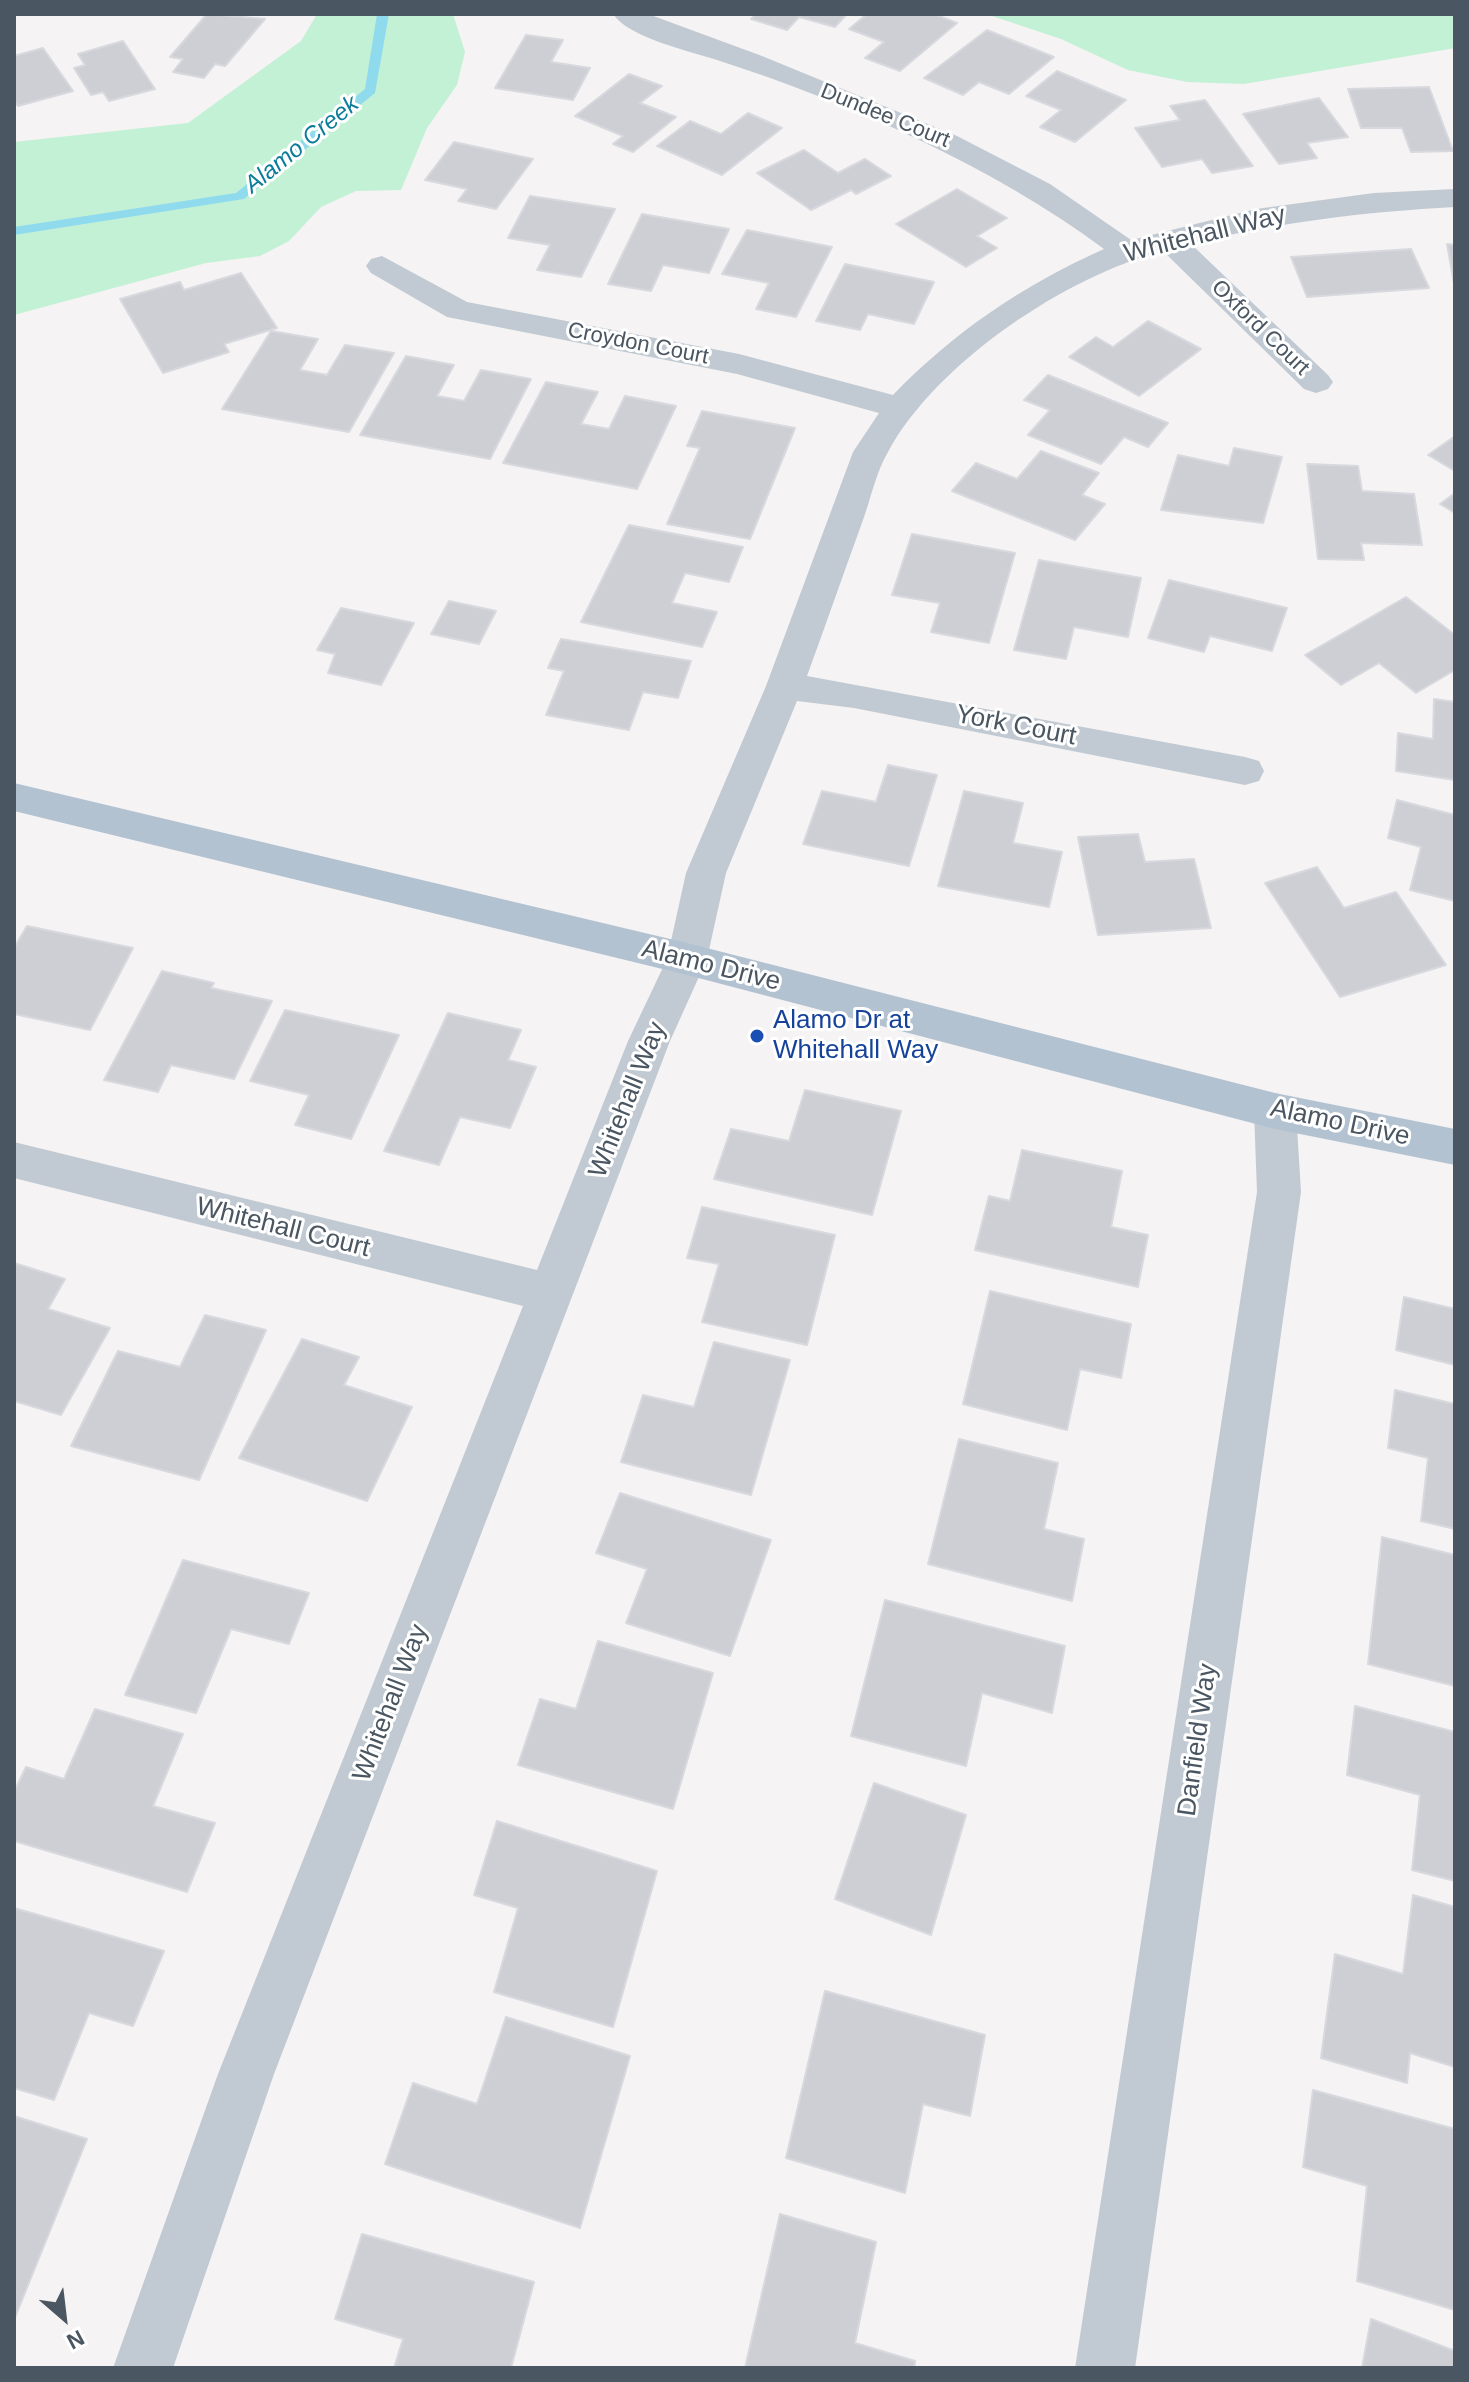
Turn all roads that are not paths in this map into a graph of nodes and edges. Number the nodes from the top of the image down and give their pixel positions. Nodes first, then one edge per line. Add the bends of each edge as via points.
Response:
1 (627, 14) edge
2 (1455, 198) edge
3 (1169, 240) junction
4 (1126, 251) junction
5 (382, 266) dead end
6 (1316, 382) dead end
7 (900, 408) junction
8 (785, 686) junction
9 (1245, 771) dead end
10 (14, 797) edge
11 (687, 959) junction
12 (1275, 1111) junction
13 (1455, 1147) edge
14 (14, 1160) edge
15 (552, 1293) junction
16 (143, 2368) edge
17 (1105, 2368) edge

1 - 4 street, Dundee Court via 650,28 959,145 1045,193
2 - 3 street, Whitehall Way via 1374,202 1256,218
3 - 4 street, Whitehall Way
3 - 6 street, Oxford Court
4 - 7 street, Whitehall Way via 1068,277 1009,313 945,361
5 - 7 street, Croydon Court via 458,310 739,364
7 - 8 street, Whitehall Way via 870,452
8 - 9 street, York Court
8 - 11 street, Whitehall Way via 706,873
10 - 11 main road, Alamo Drive
11 - 12 main road, Alamo Drive
11 - 15 street, Whitehall Way via 649,1041
12 - 13 main road, Alamo Drive
12 - 17 street, Danfield Way via 1279,1192
14 - 15 street, Whitehall Court
15 - 16 street, Whitehall Way via 246,2074

